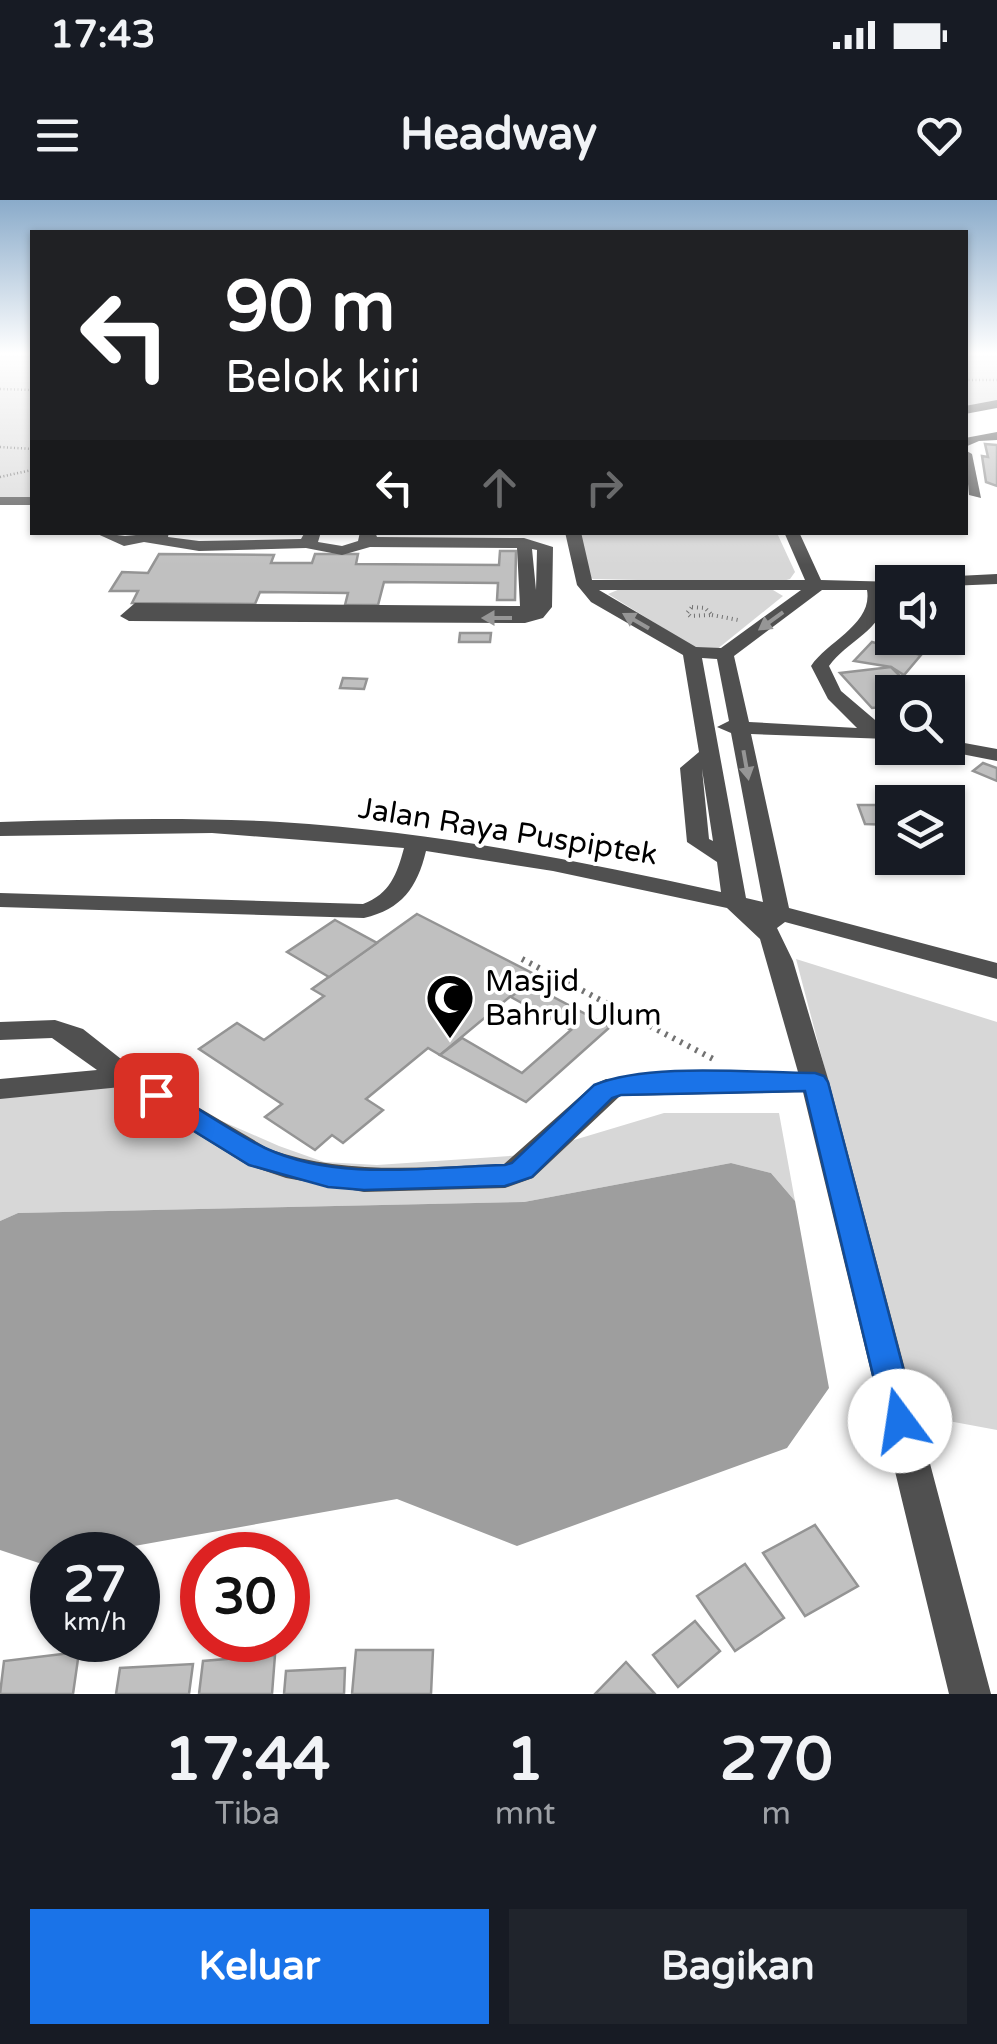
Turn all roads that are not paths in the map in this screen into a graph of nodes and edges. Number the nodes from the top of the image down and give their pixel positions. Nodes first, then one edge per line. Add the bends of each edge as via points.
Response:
1 (968, 429) edge
2 (994, 431) edge
3 (968, 441) edge
4 (971, 494) edge
5 (997, 496) edge
6 (0, 501) edge
7 (30, 501) edge
8 (0, 510) edge
9 (30, 511) edge
10 (107, 535) edge
11 (157, 535) edge
12 (574, 535) edge
13 (792, 535) edge
14 (368, 537) edge
15 (147, 538) junction
16 (312, 538) edge
17 (997, 580) edge
18 (965, 581) edge
19 (585, 585) junction
20 (875, 585) edge
21 (816, 587) junction
22 (175, 613) dead end
23 (875, 615) edge
24 (692, 652) junction
25 (725, 654) junction
26 (706, 726) junction
27 (739, 727) junction
28 (875, 728) edge
29 (875, 735) edge
30 (965, 749) edge
31 (997, 755) edge
32 (0, 828) edge
33 (417, 843) junction
34 (0, 900) edge
35 (735, 902) junction
36 (774, 923) junction
37 (997, 971) edge
38 (0, 1031) edge
39 (126, 1076) junction
40 (815, 1082) junction
41 (0, 1089) edge
42 (970, 1694) edge

1 - 2 street
2 - 3 street
4 - 5 street
6 - 7 street
8 - 9 street
10 - 15 street
11 - 15 street
12 - 19 street
13 - 21 street
14 - 16 street via 340,550
14 - 22 street via 395,543 395,555 482,556 483,543 545,548 537,614
15 - 16 street via 199,546
17 - 18 street
19 - 21 street
24 -> 19 street
20 - 21 street
21 -> 25 street
23 - 28 street via 834,646 820,666 834,694
24 - 25 street
24 - 26 street
25 - 27 street
26 - 27 street
26 - 35 street via 709,755 690,768 698,842 726,858
27 - 29 street
27 -> 36 street
30 - 31 street
32 - 33 street, Jalan Raya Puspiptek via 280,829
33 - 34 street via 405,886 391,901 364,911
33 - 35 street, Jalan Raya Puspiptek
35 - 36 street
36 - 37 street
36 - 40 street
38 - 39 street via 64,1032
39 - 40 street via 258,1157 364,1180 505,1176 533,1162 616,1086
39 - 41 street
40 - 42 street

